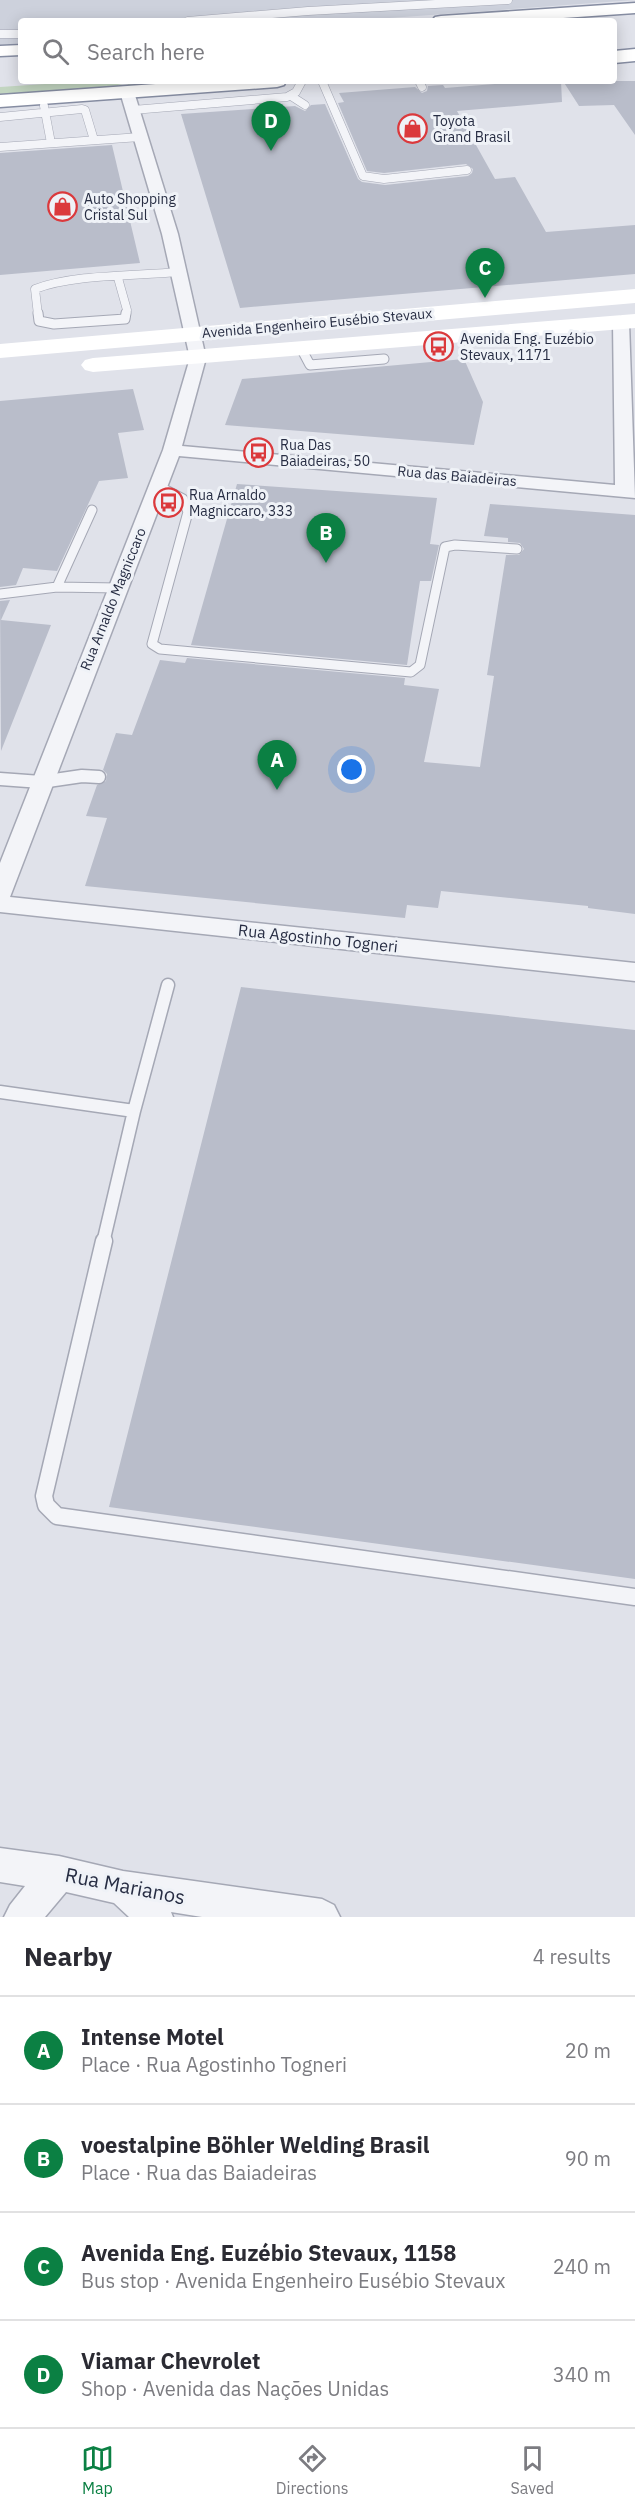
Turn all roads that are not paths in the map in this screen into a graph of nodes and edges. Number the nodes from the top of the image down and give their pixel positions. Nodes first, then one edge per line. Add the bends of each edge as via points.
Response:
1 (508, 0) edge
2 (482, 1) edge
3 (635, 8) edge
4 (635, 13) edge
5 (224, 18) edge
6 (486, 18) edge
7 (584, 18) edge
8 (18, 36) edge
9 (6, 46) edge
10 (635, 55) edge
11 (617, 57) edge
12 (185, 84) edge
13 (259, 84) edge
14 (300, 84) edge
15 (323, 84) edge
16 (157, 90) junction
17 (291, 96) junction
18 (180, 97) junction
19 (0, 101) edge
20 (130, 101) junction
21 (305, 105) dead end
22 (43, 106) junction
23 (0, 117) edge
24 (141, 137) junction
25 (94, 140) junction
26 (51, 143) junction
27 (0, 147) edge
28 (467, 170) dead end
29 (178, 272) junction
30 (118, 278) junction
31 (635, 296) edge
32 (628, 322) edge
33 (193, 334) junction
34 (302, 350) junction
35 (0, 351) edge
36 (198, 358) junction
37 (384, 360) dead end
38 (71, 367) dead end
39 (172, 450) junction
40 (158, 486) junction
41 (629, 491) edge
42 (92, 510) dead end
43 (517, 549) dead end
44 (57, 587) junction
45 (118, 588) junction
46 (0, 594) edge
47 (99, 777) dead end
48 (0, 779) edge
49 (41, 782) junction
50 (0, 894) edge
51 (0, 904) edge
52 (635, 972) edge
53 (168, 985) dead end
54 (0, 1092) edge
55 (134, 1111) junction
56 (635, 1598) edge
57 (0, 1864) edge
58 (59, 1873) junction
59 (123, 1888) junction
60 (22, 1917) edge
61 (155, 1917) edge
62 (322, 1917) edge

1 - 2 lane
2 - 5 lane
3 - 6 main road
4 - 7 main road
8 - 9 lane
10 - 11 main road
12 - 16 main road
13 - 18 main road
14 - 17 lane
15 - 28 lane via 363,176 384,179
16 - 18 main road
16 - 20 main road
17 - 18 lane
17 - 21 lane
18 - 20 lane
19 - 22 main road
20 - 22 main road
20 - 24 street, Rua Arnaldo Magniccaro
22 - 23 lane
22 - 25 lane via 85,110
22 - 26 lane
24 - 25 lane
24 - 29 street, Rua Arnaldo Magniccaro
25 - 26 lane
26 - 27 lane
29 - 30 lane
29 - 33 street, Rua Arnaldo Magniccaro
30 - 30 lane via 40,285 35,289 39,321 125,319 127,310
31 - 33 main road, Avenida Engenheiro Eusébio Stevaux
32 - 34 main road, Avenida Engenheiro Eusébio Stevaux
32 - 41 street
33 - 35 main road, Avenida Engenheiro Eusébio Stevaux
33 - 36 street, Rua Arnaldo Magniccaro
34 - 36 main road, Avenida Engenheiro Eusébio Stevaux
34 - 37 lane via 310,365
36 - 38 main road, Avenida Engenheiro Eusébio Stevaux
36 - 39 street, Rua Arnaldo Magniccaro
39 - 40 street, Rua Arnaldo Magniccaro
39 - 41 street, Rua das Baiadeiras
40 - 43 lane via 183,499 188,512 152,644 160,649 411,672 420,665 445,547 455,544
40 - 45 street, Rua Arnaldo Magniccaro
42 - 44 lane
44 - 45 lane
44 - 46 lane
45 - 49 street, Rua Arnaldo Magniccaro
47 - 49 lane
48 - 49 lane
49 - 50 street, Rua Arnaldo Magniccaro
51 - 52 street, Rua Agostinho Togneri
53 - 55 lane
54 - 55 lane
55 - 56 lane via 44,1496 46,1505 57,1516
57 - 58 street, Rua Marianos
58 - 59 street, Rua Marianos
58 - 60 street
59 - 61 street
59 - 62 street, Rua Marianos

